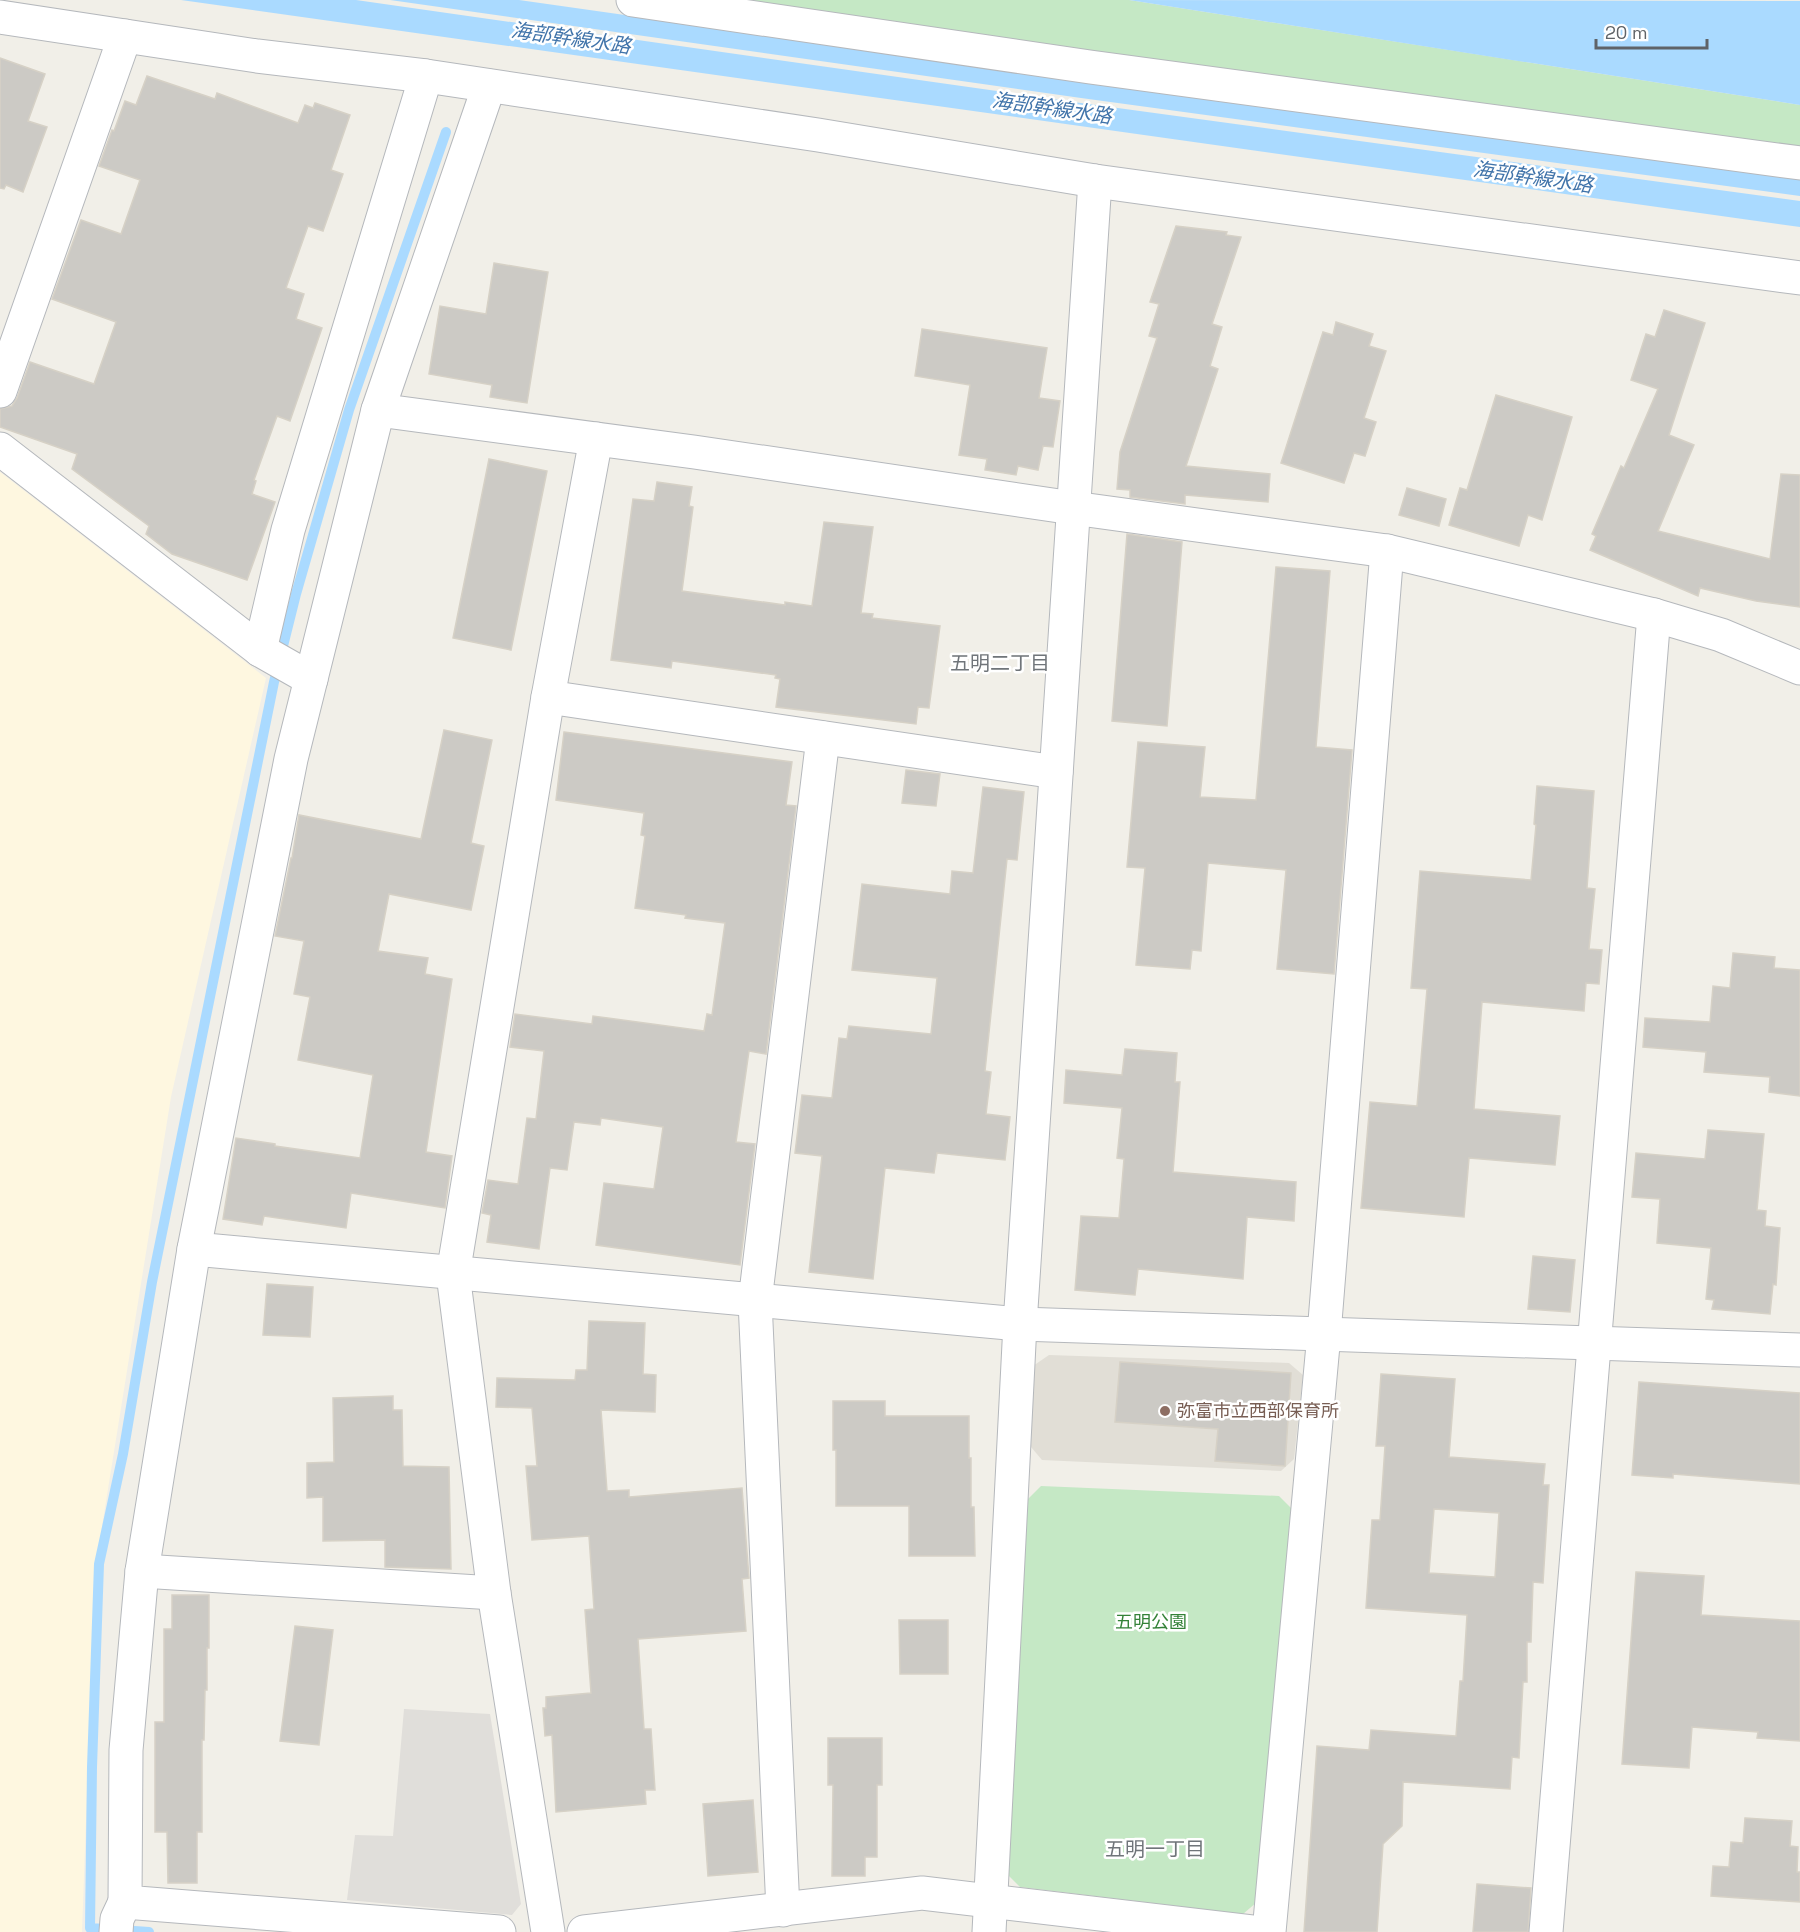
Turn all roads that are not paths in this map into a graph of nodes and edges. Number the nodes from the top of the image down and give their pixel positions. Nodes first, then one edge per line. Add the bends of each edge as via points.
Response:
1 (633, 0) edge
2 (0, 17) edge
3 (125, 36) junction
4 (426, 76) junction
5 (489, 86) junction
6 (1800, 163) edge
7 (1095, 181) junction
8 (1800, 278) edge
9 (0, 391) edge
10 (378, 410) junction
11 (596, 439) junction
12 (0, 449) edge
13 (1073, 508) junction
14 (1387, 551) junction
15 (1653, 615) junction
16 (284, 664) junction
17 (1800, 668) edge
18 (548, 697) junction
19 (823, 738) junction
20 (1056, 772) junction
21 (194, 1249) junction
22 (453, 1274) junction
23 (755, 1301) junction
24 (1020, 1324) junction
25 (1324, 1334) junction
26 (1595, 1343) junction
27 (1800, 1350) edge
28 (142, 1571) junction
29 (494, 1593) junction
30 (990, 1916) edge
31 (119, 1918) edge
32 (764, 1918) edge
33 (499, 1932) edge
34 (548, 1932) edge
35 (584, 1932) edge
36 (1252, 1932) edge
37 (1269, 1932) edge
38 (1546, 1932) edge

1 - 6 street via 1090,67
2 - 3 street
3 - 4 street
3 - 9 street
4 - 5 street
4 - 16 street via 288,530
5 - 7 street
5 - 10 street
7 - 8 street
7 - 13 street
10 - 11 street
10 - 16 street
11 - 13 street
11 - 18 street
12 - 16 street
13 - 14 street
13 - 20 street
14 - 15 street
14 - 25 street
15 - 17 street via 1721,635
15 - 26 street
16 - 21 street via 291,759
18 - 19 street
18 - 22 street
19 - 20 street
19 - 23 street
20 - 24 street
21 - 22 street
21 - 28 street
22 - 23 street
22 - 29 street
23 - 24 street
23 - 32 street
24 - 25 street
24 - 30 street
25 - 26 street
25 - 37 street
26 - 27 street
26 - 38 street
28 - 29 street
28 - 31 street via 126,1750
29 - 34 street
30 - 32 street via 922,1893
30 - 36 street
31 - 33 street
32 - 35 street

